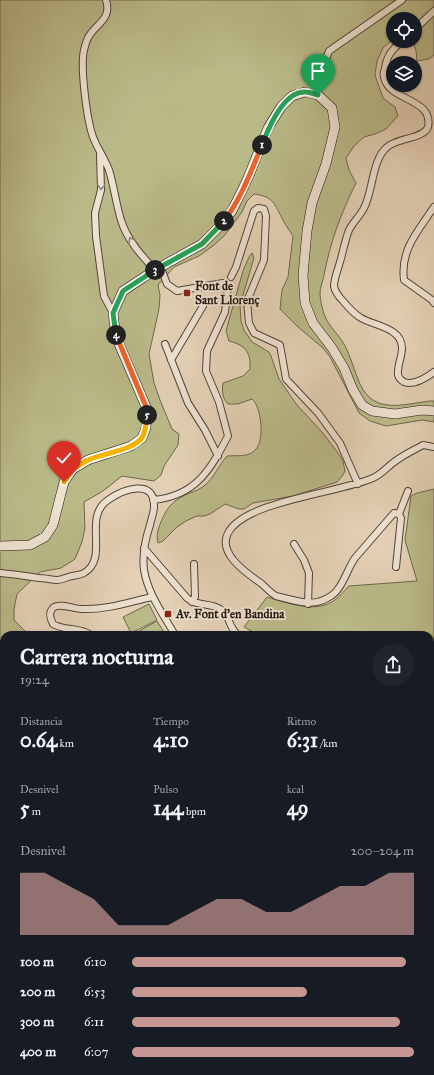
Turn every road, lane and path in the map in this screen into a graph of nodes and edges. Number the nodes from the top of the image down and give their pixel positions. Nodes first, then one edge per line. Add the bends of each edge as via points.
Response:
1 (106, 0) edge
2 (402, 0) edge
3 (434, 11) edge
4 (422, 22) edge
5 (395, 48) edge
6 (313, 94) junction
7 (99, 148) junction
8 (434, 207) edge
9 (158, 269) junction
10 (226, 285) junction
11 (434, 303) edge
12 (203, 306) dead end
13 (113, 313) junction
14 (165, 344) dead end
15 (171, 360) junction
16 (434, 372) edge
17 (434, 411) edge
18 (434, 447) edge
19 (218, 456) junction
20 (358, 484) junction
21 (408, 491) dead end
22 (153, 500) junction
23 (398, 514) junction
24 (294, 544) dead end
25 (0, 546) edge
26 (144, 548) junction
27 (194, 564) dead end
28 (396, 567) dead end
29 (0, 572) edge
30 (152, 597) junction
31 (192, 602) junction
32 (308, 604) junction
33 (84, 631) edge
34 (173, 631) edge
35 (234, 631) edge

1 - 7 street via 107,13 89,36 83,61 89,119 93,137
2 - 6 street via 330,51
3 - 4 street
5 - 16 street via 386,58 384,78 390,88 422,106 428,113 428,128 419,136 394,143 382,154 364,208 349,230 334,286 339,297 359,317 390,330 399,338 402,355 399,378 407,383 414,383
6 - 9 main road via 305,92 292,96 281,107 268,128 232,211 222,224 202,244
6 - 17 main road via 318,95 332,108 335,127 326,164 312,203 307,231 303,275 305,303 313,323 344,368 362,405 372,411 395,414
9 -> 7 street via 133,244 121,221 108,170
7 -> 13 street via 101,190 95,213 96,236 104,296
8 - 11 street via 410,243 403,268 404,280
9 - 10 street via 167,284 177,291
9 - 13 main road via 123,291
10 - 19 street via 225,312 207,351 206,371 219,402 228,436
10 - 20 street via 233,284 231,277 254,211 258,208 264,209 264,260 247,301 249,323 254,333 280,345 286,379 318,412 340,443
12 - 15 street
13 - 25 main road via 116,337 147,409 146,428 142,438 131,446 88,460 73,469 64,482 53,525 45,537 30,545
14 - 15 street
15 - 19 street via 188,403
18 - 20 street via 423,445 374,477
19 - 22 street via 194,485 172,496
20 - 32 street via 263,508 246,516 227,534 226,546 239,567 276,596
21 - 23 street
22 - 26 street via 154,511
22 - 29 street via 145,490 138,488 119,493 103,503 98,509 96,520 96,551 93,564 84,573 58,580
23 - 28 street via 401,518
23 - 32 street via 394,513 355,558 340,587 332,595
24 - 32 street via 309,573
26 - 30 street via 146,581
26 - 31 street
27 - 31 street via 195,597
30 - 33 street via 107,607 79,609 59,606 53,609 50,615 57,627
30 - 34 street
31 - 35 street via 220,608 226,614

